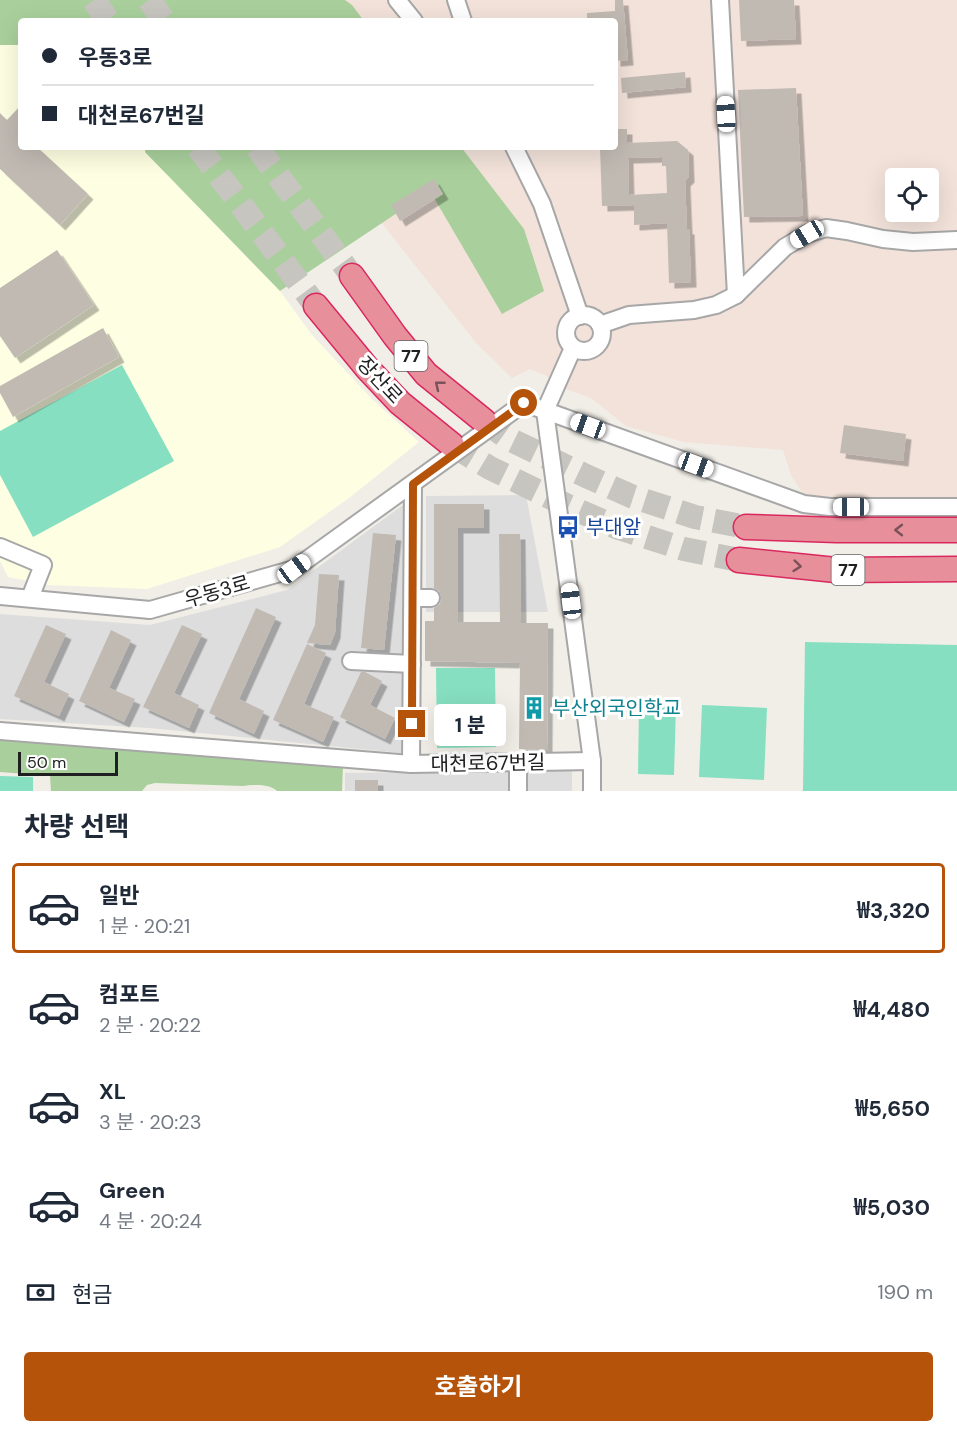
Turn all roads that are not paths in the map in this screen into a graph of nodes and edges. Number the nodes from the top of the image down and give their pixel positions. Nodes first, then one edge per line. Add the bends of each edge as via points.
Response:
1 (397, 0) edge
2 (456, 0) edge
3 (720, 0) edge
4 (412, 18) edge
5 (462, 18) edge
6 (515, 150) edge
7 (957, 240) edge
8 (352, 276) tunnel mouth
9 (736, 295) junction
10 (316, 306) tunnel mouth
11 (580, 316) junction
12 (600, 325) junction
13 (573, 348) junction
14 (545, 411) junction
15 (484, 421) tunnel mouth
16 (452, 445) tunnel mouth
17 (413, 484) junction
18 (957, 507) edge
19 (746, 527) tunnel mouth
20 (957, 530) edge
21 (0, 547) edge
22 (739, 560) tunnel mouth
23 (957, 569) edge
24 (0, 596) edge
25 (30, 598) junction
26 (413, 598) junction
27 (431, 598) dead end
28 (351, 661) dead end
29 (412, 664) junction
30 (0, 731) edge
31 (592, 760) junction
32 (518, 762) junction
33 (411, 764) junction
34 (518, 791) edge
35 (592, 791) edge

1 - 4 street
2 - 5 street
3 - 9 street
6 - 11 street via 542,204
7 - 9 street via 913,242 826,228 785,247
15 -> 8 highway, 장산로 / 77 via 426,374
9 - 12 street via 694,310 629,315
10 - 16 highway, 장산로 / 77 via 400,403
11 - 12 street via 592,317
11 - 13 street via 567,327 567,338
12 - 13 street via 602,337 596,347 585,352
13 - 14 street
14 - 17 street, 우동3로 via 524,403
14 - 18 street via 804,504
14 - 31 street
17 - 25 street, 우동3로 via 294,569 150,610
17 - 26 street, 대천로67번길
20 -> 19 highway, 77
21 - 25 street via 43,565
22 -> 23 highway, 77 via 836,570
24 - 25 street, 우동3로
26 - 27 street
26 - 29 street, 대천로67번길
28 - 29 street
29 - 33 street, 대천로67번길
30 - 33 street
31 - 32 street, 대천로67번길
31 - 35 street
32 - 33 street, 대천로67번길
32 - 34 street

